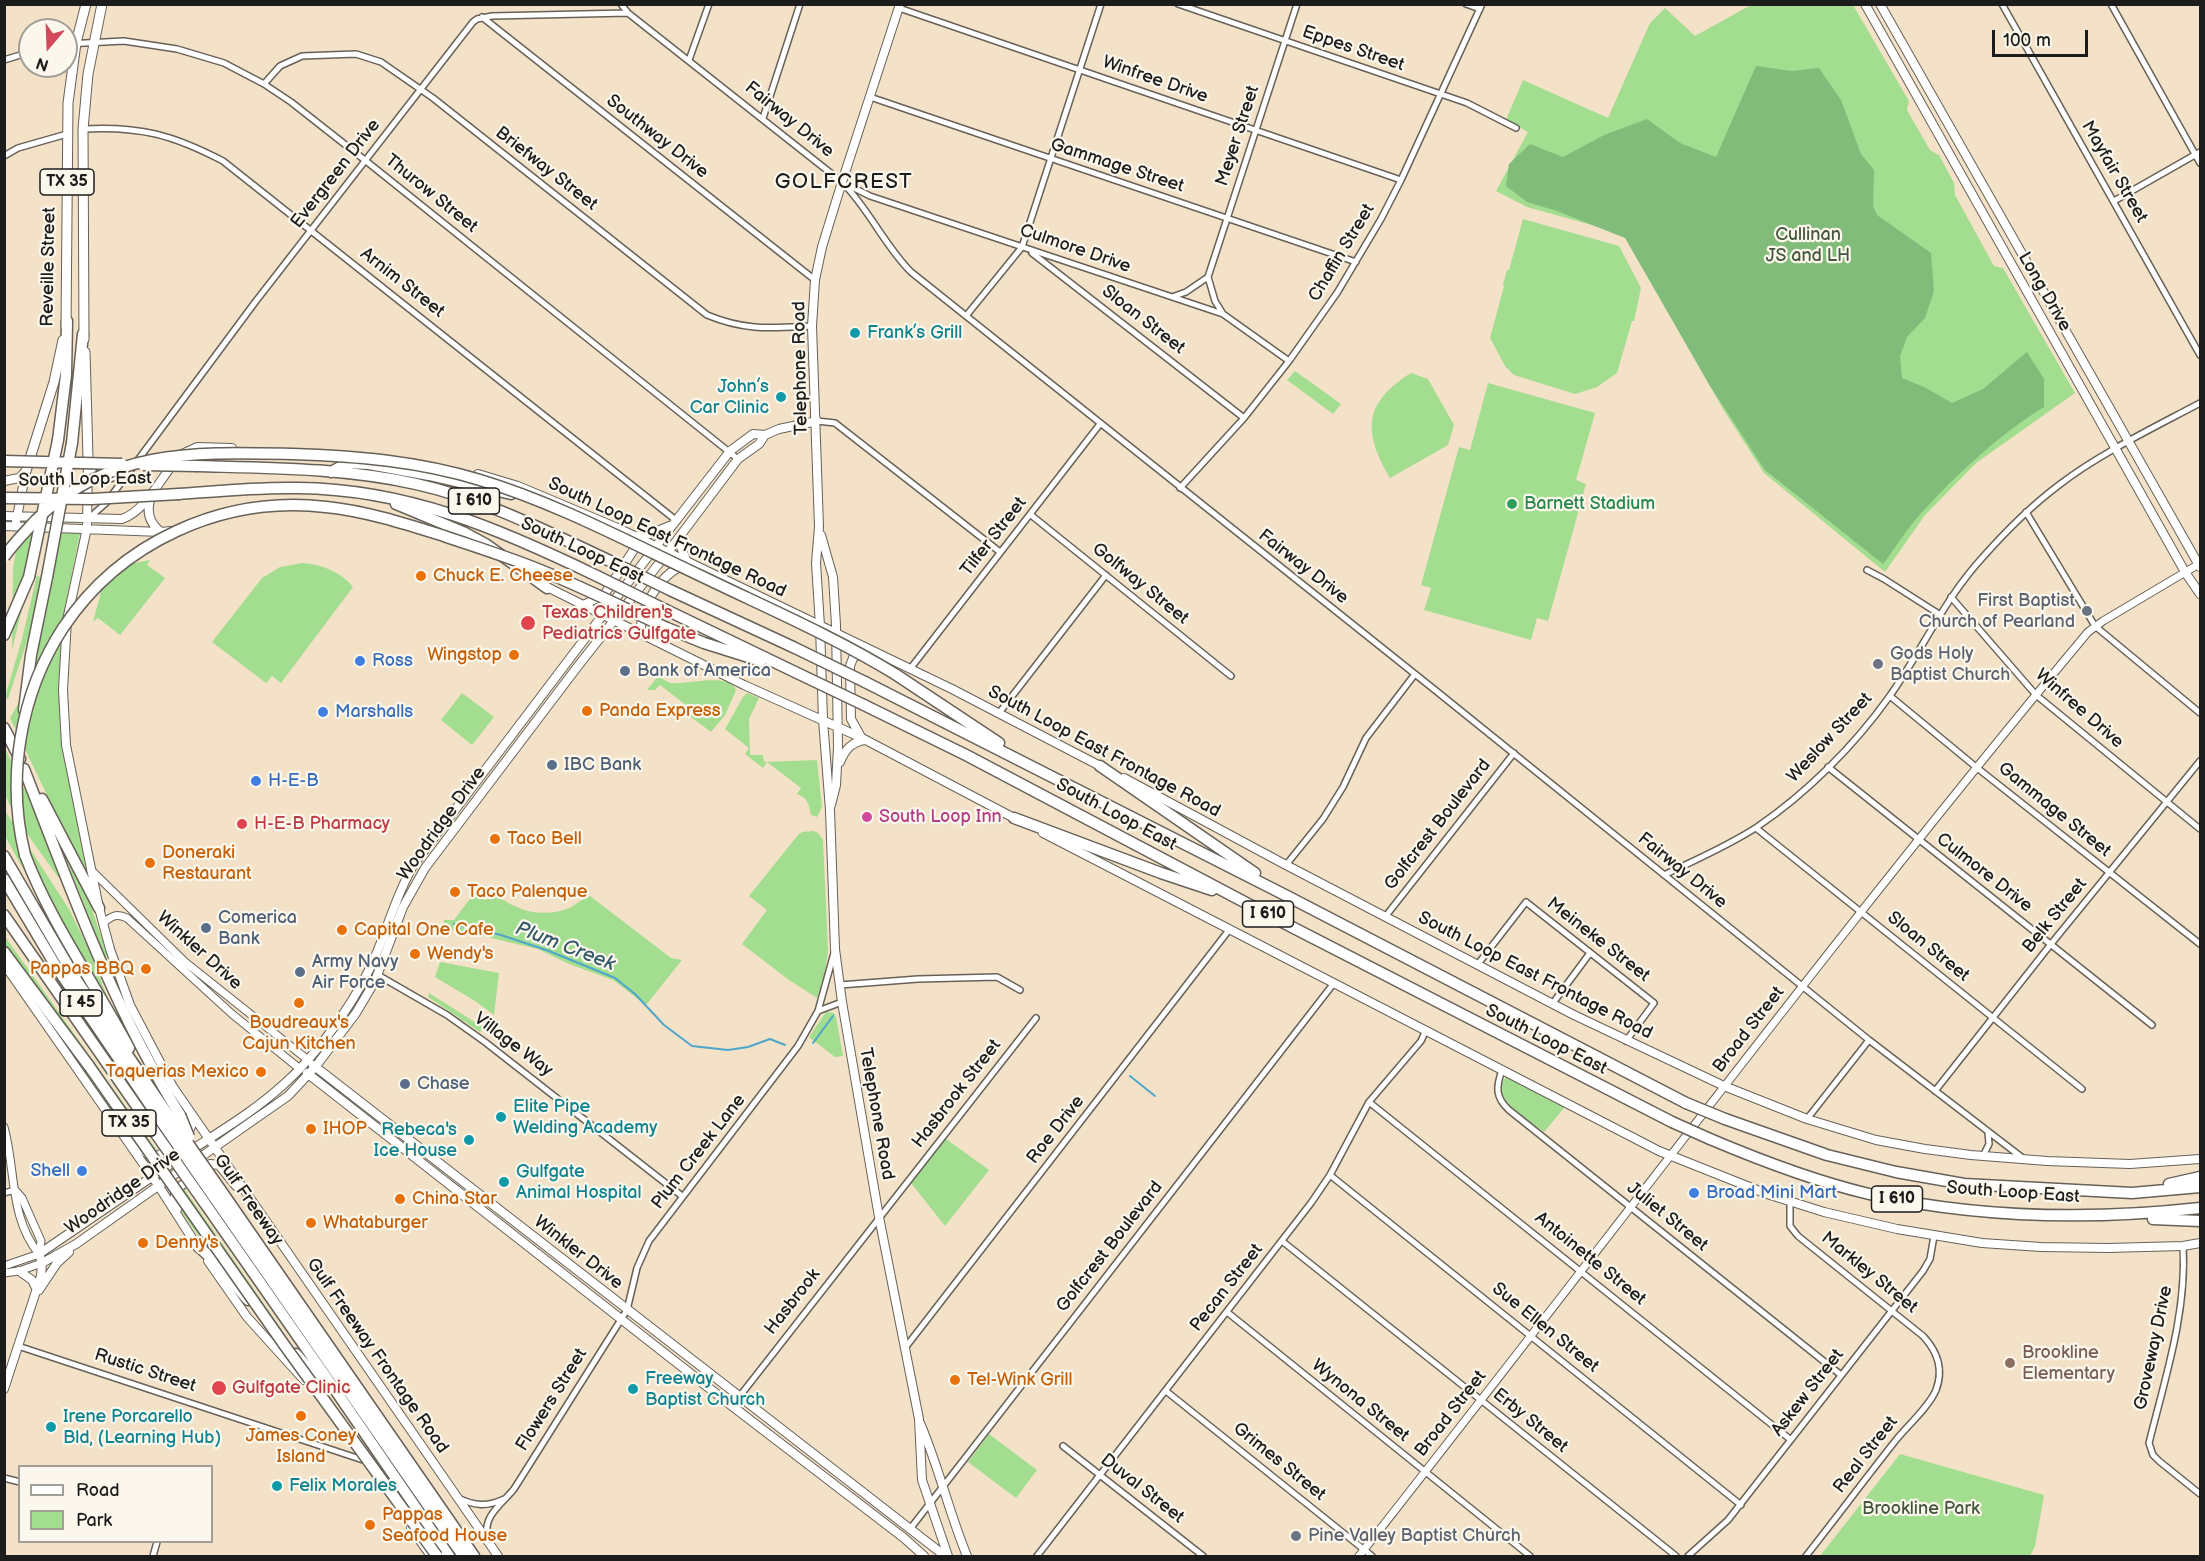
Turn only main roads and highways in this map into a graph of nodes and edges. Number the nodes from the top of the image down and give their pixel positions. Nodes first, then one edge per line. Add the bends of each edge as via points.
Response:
1 (86, 4) edge
2 (102, 4) edge
3 (1864, 4) edge
4 (1880, 4) edge
5 (899, 6) edge
6 (1887, 17) junction
7 (1875, 24) junction
8 (78, 25) edge
9 (70, 78) edge
10 (1925, 84) junction
11 (1913, 92) junction
12 (1968, 161) junction
13 (1956, 167) junction
14 (84, 218) junction
15 (67, 222) junction
16 (2008, 231) junction
17 (1996, 238) junction
18 (2053, 309) junction
19 (2041, 316) junction
20 (66, 321) junction
21 (83, 334) junction
22 (2093, 379) junction
23 (2081, 387) junction
24 (817, 421) junction
25 (765, 435) junction
26 (4, 453) edge
27 (4, 460) edge
28 (88, 460) junction
29 (26, 471) junction
30 (331, 472) junction
31 (4, 481) edge
32 (152, 493) junction
33 (376, 496) junction
34 (4, 498) edge
35 (573, 508) junction
36 (2167, 508) junction
37 (2153, 514) junction
38 (4, 516) edge
39 (17, 517) junction
40 (87, 519) junction
41 (676, 523) junction
42 (4, 526) edge
43 (15, 526) junction
44 (819, 527) junction
45 (87, 528) junction
46 (161, 532) junction
47 (682, 533) junction
48 (634, 536) junction
49 (657, 547) junction
50 (668, 552) junction
51 (4, 557) edge
52 (688, 562) junction
53 (2200, 565) edge
54 (547, 588) junction
55 (2200, 594) edge
56 (581, 606) junction
57 (602, 616) junction
58 (613, 621) junction
59 (820, 626) junction
60 (641, 633) junction
61 (836, 633) junction
62 (4, 636) edge
63 (870, 650) junction
64 (795, 672) junction
65 (823, 720) junction
66 (838, 727) junction
67 (4, 728) edge
68 (21, 728) junction
69 (863, 739) junction
70 (1031, 765) junction
71 (1100, 766) junction
72 (24, 769) junction
73 (837, 769) junction
74 (830, 810) junction
75 (1014, 818) junction
76 (434, 837) junction
77 (444, 844) junction
78 (4, 856) edge
79 (4, 879) edge
80 (1287, 896) junction
81 (1241, 900) junction
82 (99, 908) junction
83 (4, 915) edge
84 (4, 943) edge
85 (4, 952) edge
86 (4, 964) edge
87 (18, 970) junction
88 (308, 1060) junction
89 (316, 1066) junction
90 (300, 1068) junction
91 (309, 1075) junction
92 (148, 1086) junction
93 (370, 1111) junction
94 (171, 1119) junction
95 (364, 1119) junction
96 (116, 1124) junction
97 (392, 1128) junction
98 (385, 1136) junction
99 (210, 1138) junction
100 (216, 1147) junction
101 (399, 1147) junction
102 (429, 1156) junction
103 (2200, 1159) edge
104 (152, 1177) junction
105 (2200, 1177) edge
106 (158, 1185) junction
107 (468, 1187) junction
108 (2200, 1187) edge
109 (2132, 1193) junction
110 (462, 1195) junction
111 (212, 1196) junction
112 (2200, 1208) edge
113 (2093, 1215) junction
114 (263, 1217) junction
115 (2200, 1221) edge
116 (182, 1222) junction
117 (535, 1238) junction
118 (2200, 1243) edge
119 (76, 1244) junction
120 (197, 1245) junction
121 (528, 1246) junction
122 (42, 1263) junction
123 (19, 1271) road end
124 (36, 1293) junction
125 (4, 1389) edge
126 (338, 1394) junction
127 (919, 1419) junction
128 (800, 1445) junction
129 (793, 1453) junction
130 (855, 1486) junction
131 (848, 1495) junction
132 (910, 1529) junction
133 (904, 1538) junction
134 (430, 1557) edge
135 (437, 1557) edge
136 (448, 1557) edge
137 (463, 1557) edge
138 (474, 1557) edge
139 (498, 1557) edge
140 (924, 1557) edge
141 (946, 1557) edge
142 (967, 1557) edge

1 - 8 main road, Reveille Street / TX 35
2 - 14 main road, Reveille Street / TX 35 via 93,42 83,129
3 - 7 main road, Long Drive
4 - 6 main road, Long Drive
5 - 24 main road, Telephone Road via 815,280 812,326
6 - 7 main road
6 - 10 main road, Long Drive
7 - 11 main road, Long Drive
9 - 15 main road, Reveille Street / TX 35
10 - 11 main road
10 - 12 main road, Long Drive
11 - 13 main road, Long Drive
12 - 13 main road
12 - 16 main road, Long Drive
13 - 17 main road, Long Drive
14 - 15 main road
14 - 21 main road, Reveille Street / TX 35
15 - 20 main road, Reveille Street / TX 35
16 - 17 main road
16 - 18 main road, Long Drive
17 - 19 main road, Long Drive
18 - 19 main road
18 - 22 main road, Long Drive
19 - 23 main road, Long Drive
20 - 29 main road, Reveille Street via 54,382
20 - 62 highway, TX 35, bridge via 66,375 58,440 29,577
21 - 28 main road, Reveille Street
21 - 68 highway, TX 35, bridge via 72,443
22 - 23 main road
22 - 36 main road, Long Drive
23 - 37 main road, Long Drive
24 - 25 main road, Woodridge Drive
24 - 44 main road, Telephone Road
25 - 41 main road, Woodridge Drive via 753,434 730,451
25 - 47 main road, Woodridge Drive via 738,459
26 - 28 highway, bridge
27 - 28 highway, South Loop East / I 610, bridge
28 - 30 highway, South Loop East / I 610, bridge
28 - 40 main road, Reveille Street
29 - 31 main road via 19,478
29 - 39 main road, Reveille Street
30 - 35 highway via 348,463 369,464
30 - 70 highway, South Loop East / I 610, bridge via 396,480 469,499 519,518
32 - 35 main road, South Loop East Frontage Road via 181,455 197,447 328,451 448,466 518,486
32 - 40 main road, South Loop East Frontage Road via 131,516
32 - 46 main road via 148,516
33 - 34 highway, South Loop East / I 610, bridge via 299,488 92,499
33 - 54 highway via 463,532
33 - 64 highway, South Loop East / I 610, bridge via 465,518 515,537
35 - 48 main road, South Loop East Frontage Road
36 - 37 main road
36 - 53 main road, Long Drive
37 - 55 main road, Long Drive
38 - 39 main road, South Loop East Frontage Road
39 - 40 main road, South Loop East Frontage Road
39 - 43 main road, Reveille Street
40 - 45 main road, Reveille Street
41 - 48 main road
41 - 49 main road, Woodridge Drive
42 - 43 main road
43 - 45 main road
44 - 59 main road, Telephone Road via 816,563
44 - 61 main road, Telephone Road via 833,577
45 - 46 main road
45 - 82 main road, Gulf Freeway Frontage Road via 67,620 63,690 66,745
46 - 54 main road via 283,510 372,513 465,542
47 - 50 main road, Woodridge Drive
47 - 52 main road via 681,547
48 - 49 main road, South Loop East Frontage Road
48 - 56 main road via 635,548 604,595
49 - 50 main road, South Loop East Frontage Road
49 - 57 main road, Woodridge Drive
50 - 52 main road, South Loop East Frontage Road
50 - 58 main road, Woodridge Drive
51 - 70 highway, bridge via 27,529 64,497 95,478 142,461 212,453 309,455 383,459 437,468 551,506 811,629 895,674
52 - 59 main road, South Loop East Frontage Road
52 - 60 main road via 663,577 643,612
54 - 56 main road
56 - 57 main road
57 - 58 main road
57 - 76 main road, Woodridge Drive
58 - 60 main road
58 - 77 main road, Woodridge Drive
59 - 61 main road, South Loop East Frontage Road
59 - 65 main road, Telephone Road
60 - 65 main road
61 - 63 main road, South Loop East Frontage Road
61 - 66 main road, Telephone Road
63 - 69 main road via 857,655 850,666 852,719
63 - 71 main road, South Loop East Frontage Road
64 - 68 highway, bridge via 704,643 531,566 419,528 324,506 265,506 193,522 148,545 116,569 75,610 59,635
64 - 81 highway, South Loop East / I 610, bridge via 966,755
65 - 66 main road
65 - 74 main road, Telephone Road
66 - 69 main road
66 - 73 main road, Telephone Road
67 - 72 highway
68 - 92 highway, TX 35, bridge via 17,783 25,855 62,931 105,1002
69 - 73 main road via 845,751
69 - 75 main road
70 - 80 highway, South Loop East / I 610
71 - 80 highway
71 - 103 main road, South Loop East Frontage Road via 1626,1041 1807,1119 1876,1140 1983,1156 2130,1164
72 - 82 highway
72 - 94 highway, TX 35 via 83,922 157,1078
73 - 74 main road, Telephone Road
74 - 127 main road, Telephone Road via 842,1002
75 - 81 highway
75 - 118 main road via 1670,1156 1731,1181 1859,1221 1982,1243 2108,1248
76 - 77 main road
76 - 88 main road, Woodridge Drive via 403,883 356,995
77 - 89 main road, Woodridge Drive via 403,907 356,1013
78 - 92 highway, Gulf Freeway / I 45 via 77,981
79 - 94 highway, Gulf Freeway / I 45 via 57,968
80 - 109 highway, South Loop East / I 610, bridge via 1686,1103 1827,1155 1965,1184
81 - 113 highway, South Loop East / I 610, bridge via 1672,1122 1768,1163 1869,1194 1924,1203 2063,1216
82 - 94 main road, Gulf Freeway Frontage Road via 130,1005 173,1087
83 - 94 highway, Gulf Freeway / I 45
84 - 87 highway, TX 35
85 - 87 highway
86 - 96 main road
87 - 135 highway, TX 35, bridge
88 - 89 main road, Winkler Drive
88 - 90 main road, Woodridge Drive
89 - 91 main road, Woodridge Drive
89 - 93 main road, Winkler Drive
90 - 91 main road, Winkler Drive
90 - 99 main road, Woodridge Drive via 282,1086
91 - 95 main road, Winkler Drive
91 - 100 main road, Woodridge Drive via 288,1096
92 - 94 highway, Gulf Freeway / I 45
93 - 95 main road
93 - 97 main road, Winkler Drive
94 - 96 main road via 193,1124 189,1133 158,1156 147,1154
94 - 99 main road, Gulf Freeway Frontage Road
94 - 111 highway, Gulf Freeway / I 45, bridge
94 - 111 highway, Gulf Freeway / I 45, bridge via 198,1157
95 - 98 main road, Winkler Drive
96 - 104 main road
97 - 98 main road
97 - 102 main road, Winkler Drive
98 - 101 main road, Winkler Drive
99 - 100 main road, Gulf Freeway Frontage Road
99 - 104 main road, Woodridge Drive
100 - 106 main road, Woodridge Drive
100 - 114 main road, Gulf Freeway Frontage Road
101 - 102 main road
101 - 110 main road, Winkler Drive
102 - 107 main road, Winkler Drive
104 - 106 main road
104 - 122 main road, Woodridge Drive via 39,1254
105 - 109 highway
106 - 116 main road
106 - 119 main road, Woodridge Drive
107 - 110 main road
107 - 117 main road, Winkler Drive
108 - 109 highway, South Loop East / I 610
110 - 121 main road, Winkler Drive
111 - 126 highway, Gulf Freeway / I 45
111 - 137 highway, Gulf Freeway / I 45
111 - 138 highway, Gulf Freeway / I 45
112 - 113 highway, South Loop East / I 610
113 - 115 highway
114 - 116 main road via 224,1170 210,1164 176,1190 174,1200
114 - 139 main road, Gulf Freeway Frontage Road
116 - 120 main road
117 - 121 main road
117 - 128 main road, Winkler Drive
119 - 122 main road, Woodridge Drive
119 - 124 main road
120 - 126 highway via 319,1380
120 - 134 main road via 247,1317 303,1378
121 - 129 main road, Winkler Drive
122 - 124 main road
123 - 124 main road via 32,1280
124 - 125 main road
126 - 136 highway, Gulf Freeway / I 45
127 - 141 main road, Telephone Road via 922,1480
127 - 142 main road, Telephone Road
128 - 129 main road
128 - 130 main road, Winkler Drive
129 - 131 main road, Winkler Drive
130 - 131 main road
130 - 132 main road, Winkler Drive
131 - 133 main road, Winkler Drive
132 - 133 main road
132 - 141 main road, Winkler Drive
133 - 140 main road, Winkler Drive

